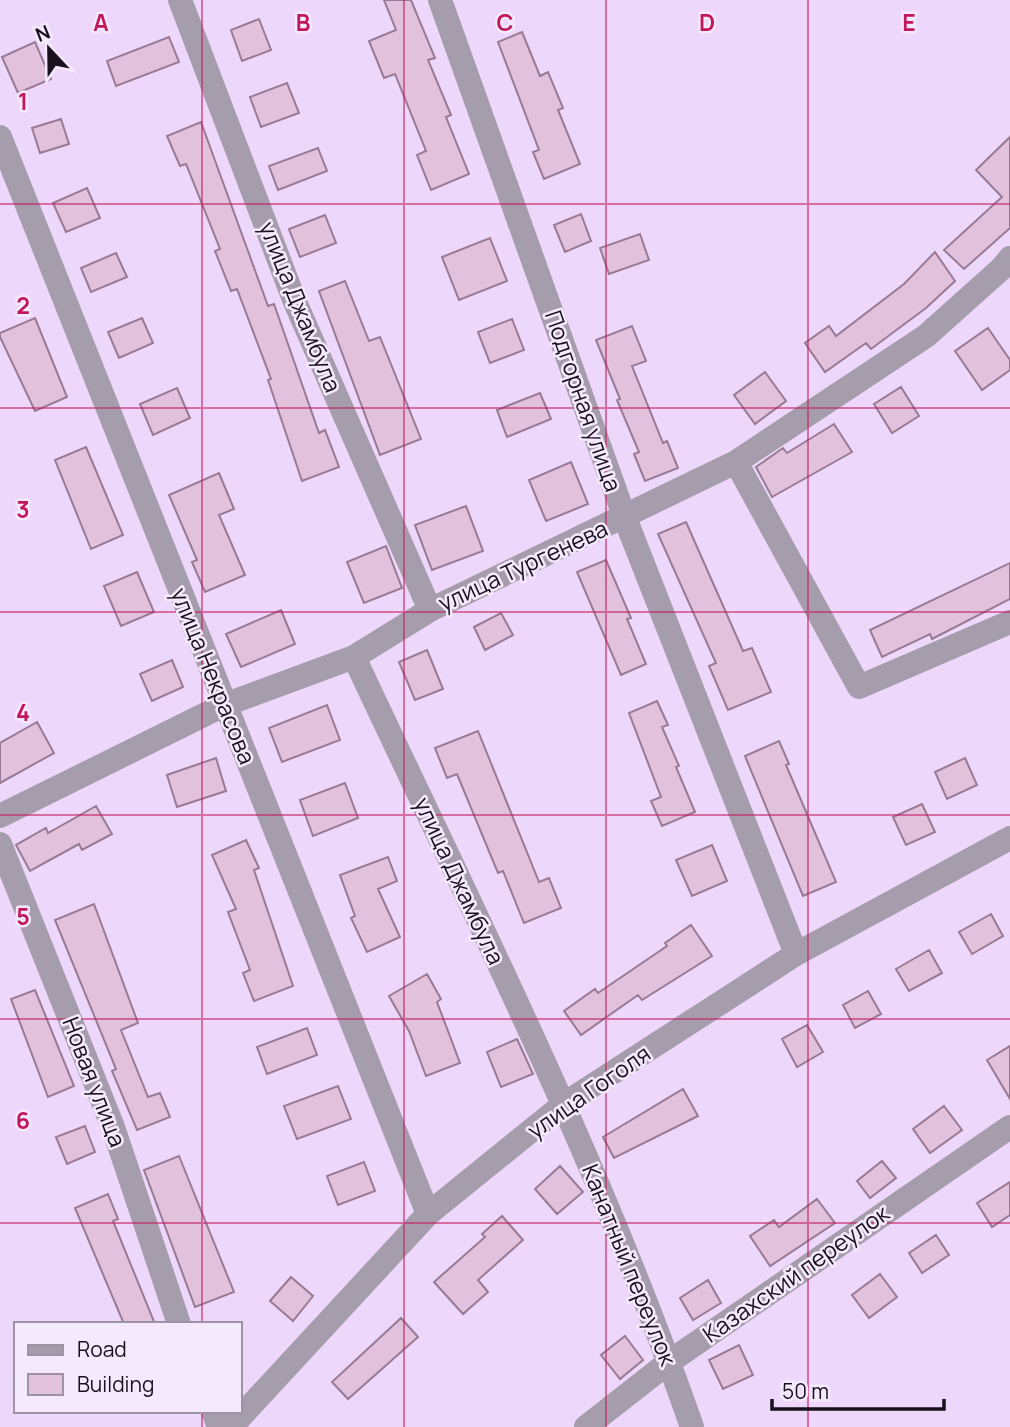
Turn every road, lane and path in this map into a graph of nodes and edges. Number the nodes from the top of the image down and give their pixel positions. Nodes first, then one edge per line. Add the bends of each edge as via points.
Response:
1 (180, 0) edge
2 (440, 0) edge
3 (0, 137) edge
4 (1010, 258) edge
5 (736, 462) junction
6 (625, 518) junction
7 (430, 610) junction
8 (1010, 622) edge
9 (354, 657) junction
10 (224, 705) junction
11 (0, 816) edge
12 (1010, 838) edge
13 (0, 844) edge
14 (796, 954) junction
15 (564, 1104) junction
16 (1010, 1126) edge
17 (428, 1214) junction
18 (177, 1322) edge
19 (669, 1362) junction
20 (231, 1427) edge
21 (586, 1427) edge
22 (692, 1427) edge

1 - 7 street, улица Джамбула via 295,302
2 - 6 street, Подгорная улица
3 - 10 street, улица Некрасова
4 - 5 street, улица Тургенева via 926,336
5 - 6 street, улица Тургенева
5 - 8 street via 859,687
6 - 7 street, улица Тургенева
6 - 14 street, Подгорная улица
7 - 9 street, улица Тургенева
9 - 10 street, улица Тургенева
9 - 15 street, улица Джамбула
10 - 11 street, улица Тургенева
10 - 17 street, улица Некрасова
12 - 14 street, улица Гоголя
13 - 18 street, Новая улица via 113,1126
14 - 15 street, улица Гоголя
15 - 17 street, улица Гоголя
15 - 19 street, Канатный переулок
16 - 19 street, Казахский переулок
17 - 20 street, улица Гоголя
19 - 21 street, Казахский переулок
19 - 22 street, Канатный переулок

